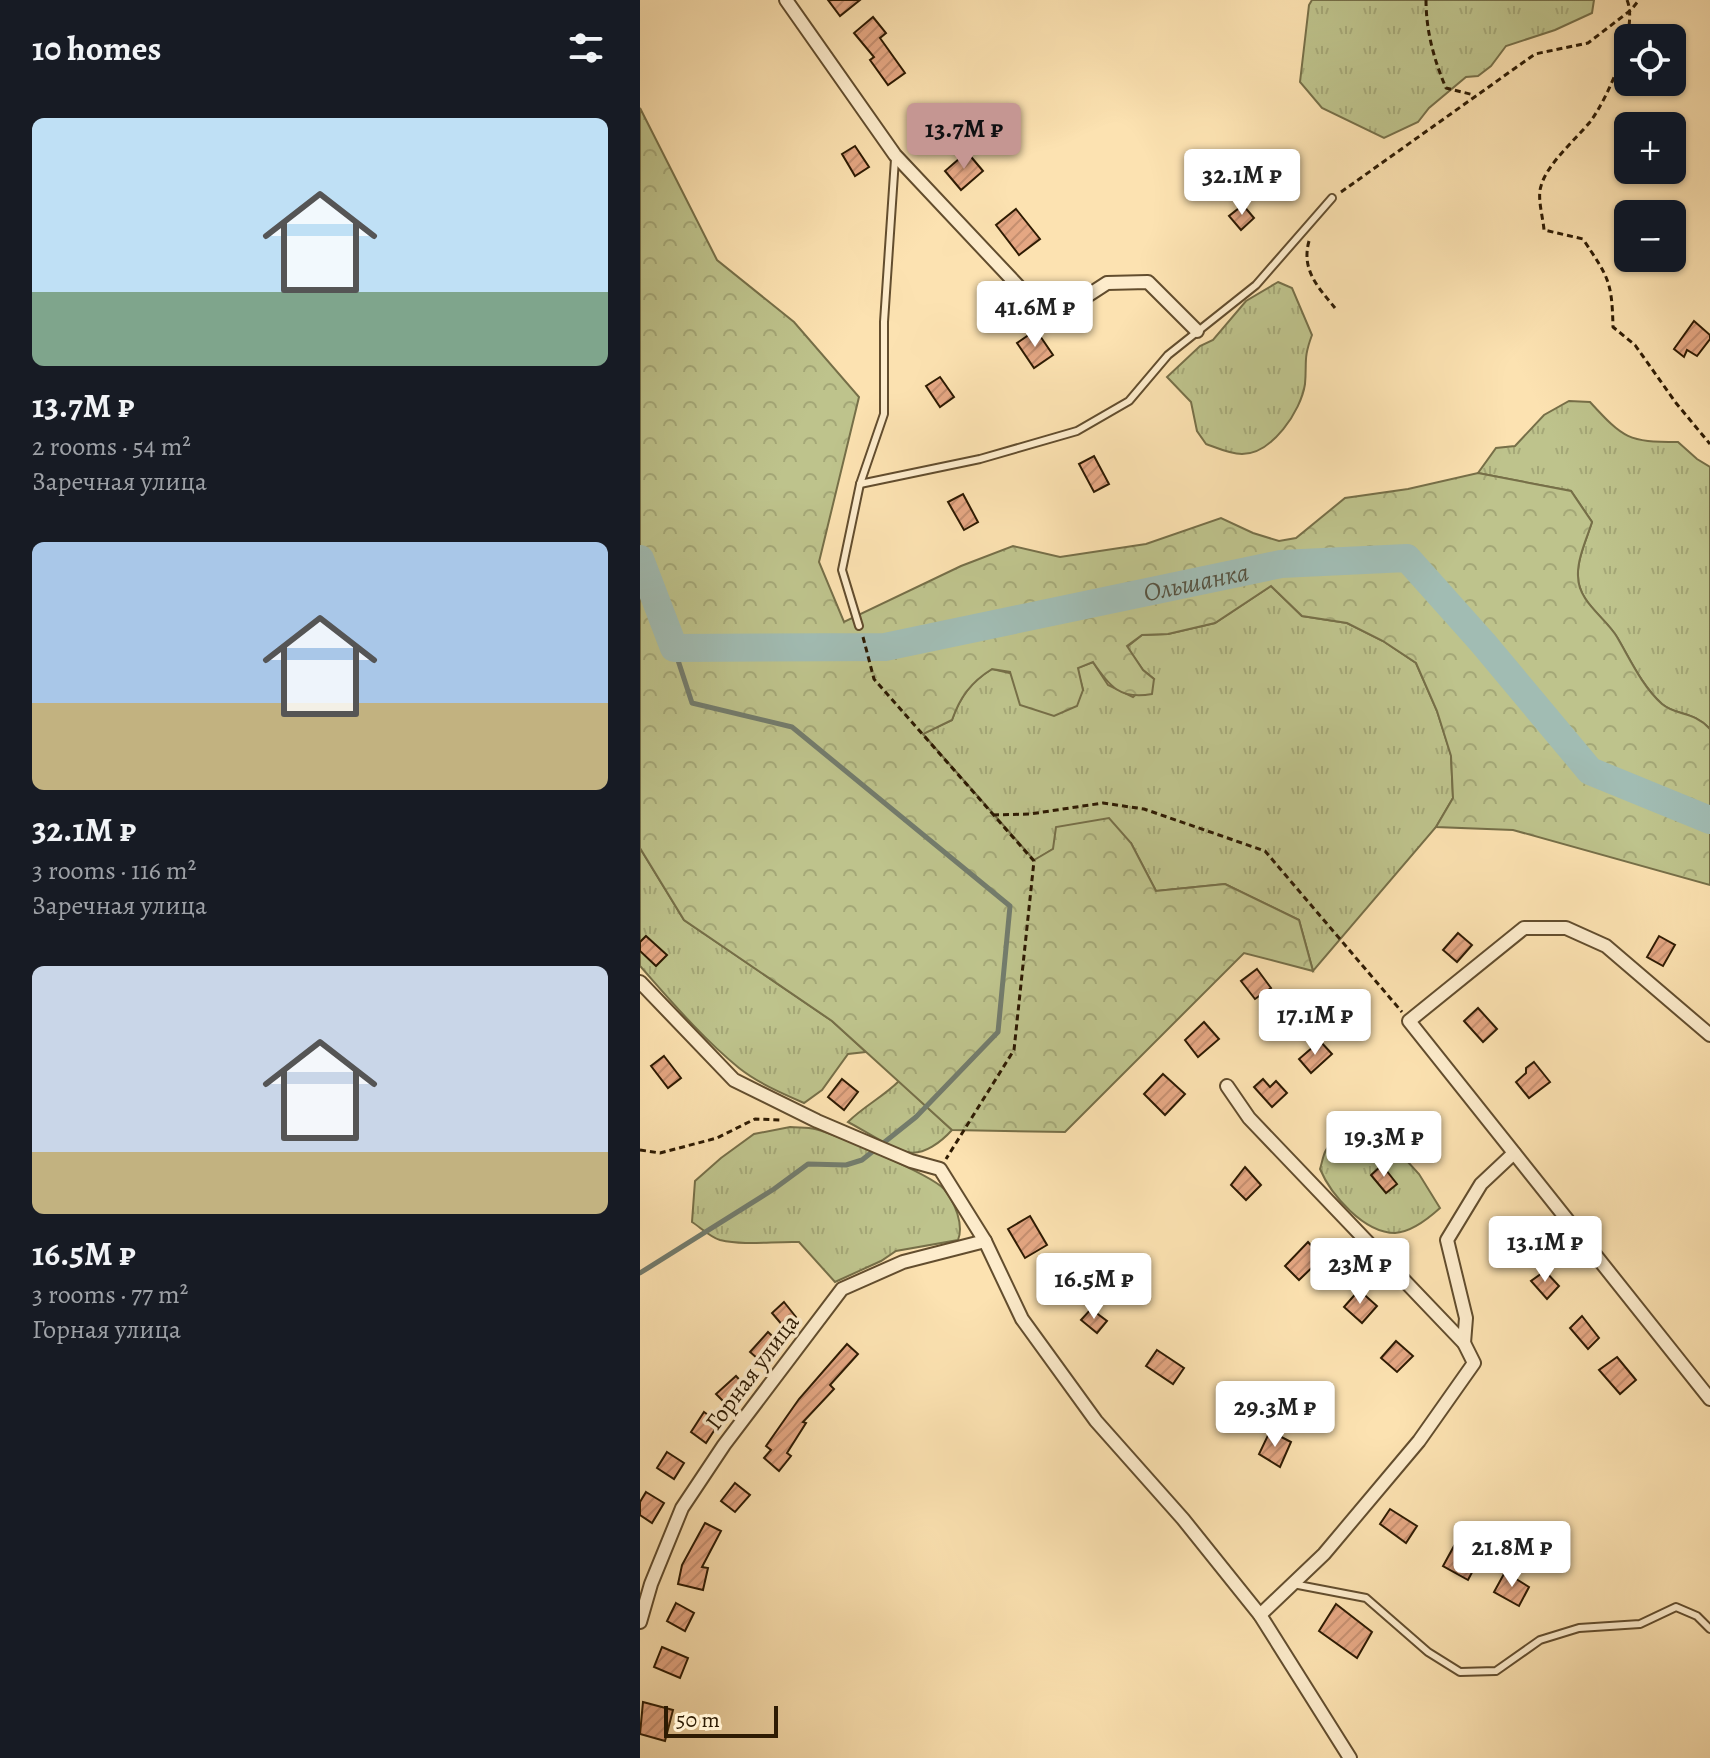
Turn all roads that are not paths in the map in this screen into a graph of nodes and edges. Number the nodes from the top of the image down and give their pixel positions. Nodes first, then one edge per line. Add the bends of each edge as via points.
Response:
1 (786, 0) edge
2 (895, 155) junction
3 (1332, 198) road end
4 (1197, 331) junction
5 (860, 484) junction
6 (859, 626) road end
7 (640, 982) edge
8 (1710, 1035) edge
9 (1227, 1086) dead end
10 (1514, 1153) junction
11 (985, 1241) junction
12 (1464, 1343) junction
13 (1710, 1399) edge
14 (1293, 1584) junction
15 (1260, 1615) junction
16 (640, 1622) edge
17 (1710, 1629) edge
18 (1350, 1758) edge

1 - 2 street
2 - 4 street via 1037,306 1067,309 1107,283 1148,282
2 - 5 lane via 884,414
3 - 4 lane via 1256,285
4 - 5 lane via 1168,355 1129,401 1077,431 980,459
5 - 6 lane via 842,570
7 - 11 street via 734,1080 817,1121 940,1169
8 - 10 street via 1606,946 1566,928 1524,928 1409,1021
9 - 12 street via 1249,1118
10 - 12 street via 1481,1184 1447,1240 1466,1318
10 - 13 street
11 - 15 street via 1022,1319 1096,1421
11 - 16 street, Горная улица via 903,1262 842,1289 682,1508
12 - 14 street via 1474,1363 1419,1441
14 - 15 street
14 - 17 lane via 1366,1598 1428,1652 1460,1672 1496,1671 1540,1640 1579,1628 1640,1624 1676,1607
15 - 18 street

